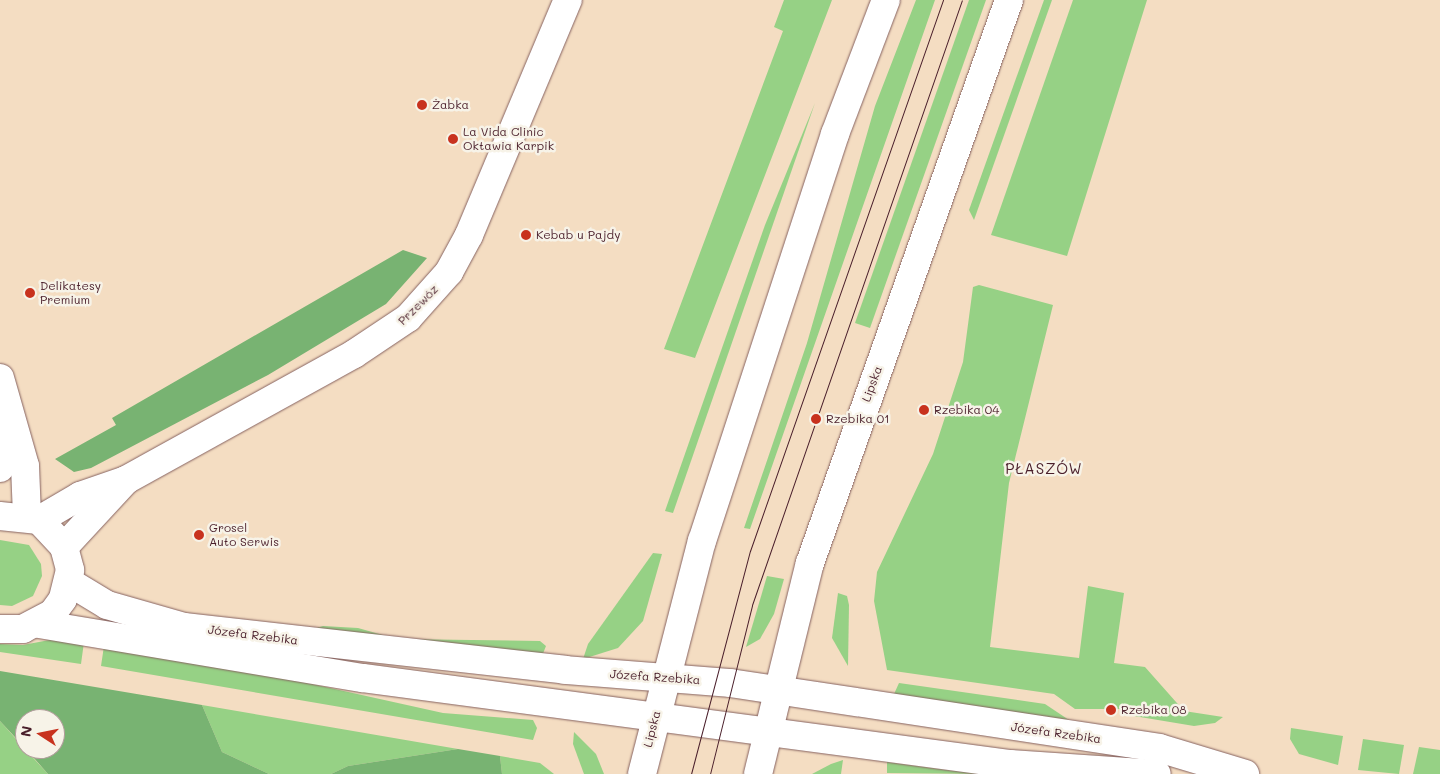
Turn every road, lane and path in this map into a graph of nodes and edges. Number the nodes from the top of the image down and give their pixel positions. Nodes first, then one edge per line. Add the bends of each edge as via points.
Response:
1 (568, 0) edge
2 (886, 0) edge
3 (1008, 0) edge
4 (0, 378) edge
5 (11, 415) junction
6 (0, 468) edge
7 (126, 480) junction
8 (0, 516) edge
9 (33, 518) junction
10 (64, 546) junction
11 (69, 582) junction
12 (39, 624) junction
13 (0, 629) edge
14 (665, 678) junction
15 (776, 691) junction
16 (656, 714) junction
17 (768, 730) junction
18 (642, 774) edge
19 (758, 774) edge
20 (1157, 774) edge
21 (1245, 774) edge

1 - 7 street, Przewóz via 469,235 449,272 427,298 408,318 361,349
2 - 14 street, Lipska via 835,134 702,541
3 - 15 street, Lipska via 830,501
4 - 5 street
5 - 6 street
5 - 9 street via 25,466
7 - 9 street, Przewóz via 80,496
7 - 10 street, Przewóz
8 - 9 street
9 - 10 street
10 - 11 street
11 - 12 street via 64,599
11 - 14 street, Józefa Rzebika via 107,605 184,627 565,670
12 - 13 street via 24,629
12 - 16 street, Józefa Rzebika via 363,678
14 - 15 street, Józefa Rzebika
14 - 16 street, Lipska
15 - 17 street, Lipska
15 - 21 street, Józefa Rzebika via 1159,748
16 - 17 street, Józefa Rzebika
16 - 18 street, Lipska
17 - 19 street, Lipska
17 - 20 street, Józefa Rzebika via 1010,764

